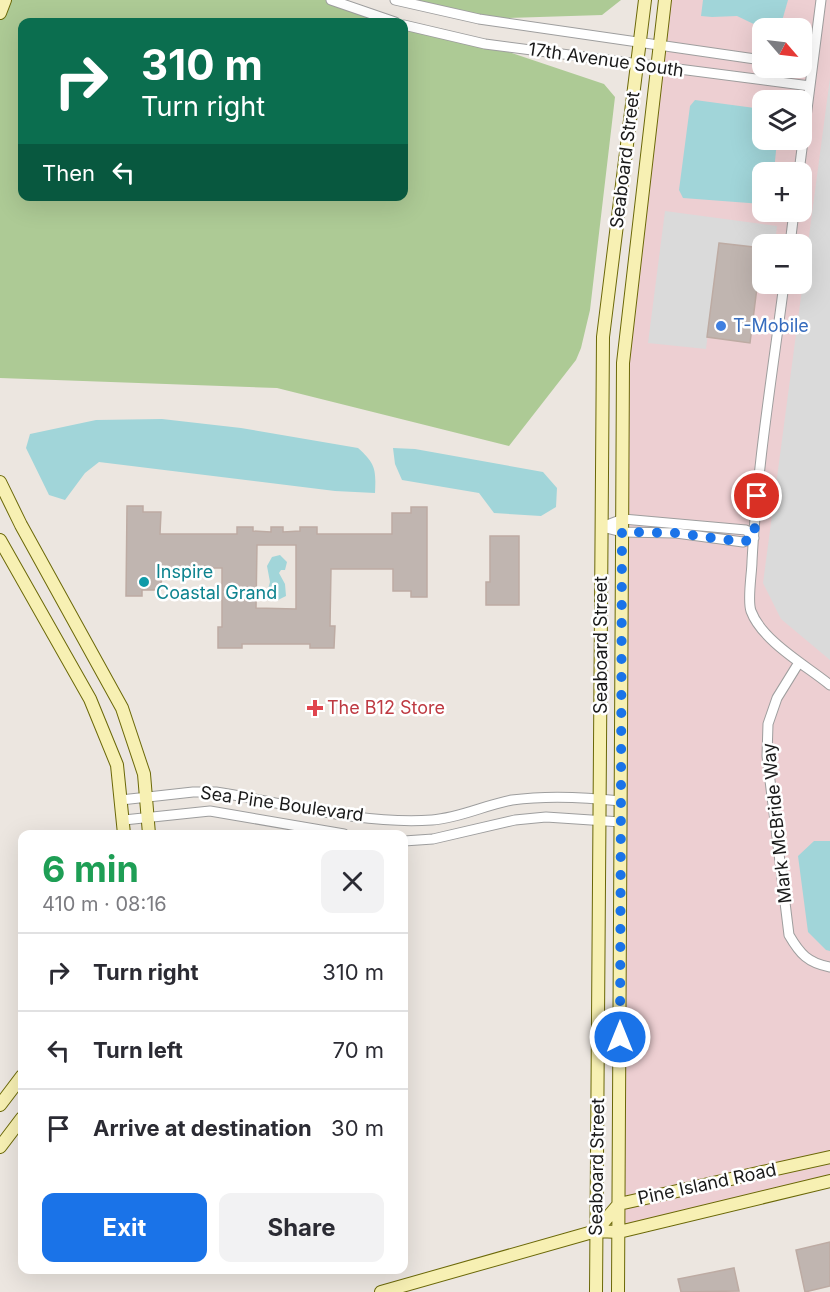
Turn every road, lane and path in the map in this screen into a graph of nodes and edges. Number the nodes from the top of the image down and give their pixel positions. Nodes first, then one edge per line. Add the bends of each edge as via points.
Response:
1 (5, 0) edge
2 (395, 0) edge
3 (645, 0) edge
4 (665, 0) edge
5 (821, 0) edge
6 (337, 1) edge
7 (0, 14) edge
8 (384, 18) edge
9 (408, 26) edge
10 (639, 41) junction
11 (659, 45) junction
12 (752, 59) edge
13 (637, 65) junction
14 (656, 68) junction
15 (813, 68) joint
16 (810, 86) junction
17 (800, 162) edge
18 (783, 294) edge
19 (0, 482) edge
20 (623, 526) junction
21 (602, 527) junction
22 (754, 538) junction
23 (0, 540) edge
24 (798, 664) junction
25 (830, 685) edge
26 (146, 796) junction
27 (600, 799) junction
28 (121, 800) junction
29 (270, 801) junction
30 (621, 801) junction
31 (148, 817) junction
32 (124, 820) junction
33 (600, 821) junction
34 (269, 822) junction
35 (621, 822) junction
36 (124, 830) edge
37 (149, 830) edge
38 (319, 830) edge
39 (408, 841) edge
40 (830, 967) edge
41 (18, 1081) edge
42 (0, 1105) edge
43 (18, 1123) edge
44 (0, 1147) edge
45 (830, 1157) edge
46 (830, 1181) edge
47 (619, 1204) junction
48 (596, 1231) junction
49 (620, 1232) junction
50 (381, 1292) edge
51 (596, 1292) edge
52 (618, 1292) edge

1 - 7 street
2 - 10 street, 17th Avenue South via 479,19
3 - 10 street, Seaboard Street
4 - 11 street, Seaboard Street
5 - 15 street
6 - 8 street
9 - 13 street, 17th Avenue South via 485,44
10 - 11 street, 17th Avenue South
10 - 13 street, Seaboard Street
11 - 12 street, 17th Avenue South
11 - 14 street, Seaboard Street
13 - 14 street, 17th Avenue South
13 - 21 street, Seaboard Street via 603,337
14 - 16 street, 17th Avenue South
14 - 20 street, Seaboard Street via 623,363
15 - 16 street
16 - 17 street
18 - 22 street
19 - 26 street via 122,708 144,774
20 - 21 street
20 - 22 street via 743,542
20 - 30 street, Seaboard Street
21 - 27 street, Seaboard Street
22 - 24 street via 751,611 766,634
23 - 28 street via 90,699 117,765
24 - 25 street
24 - 40 street, Mark McBride Way via 777,698 768,724 767,756 789,935 813,964
26 - 28 street, Sea Pine Boulevard
26 - 29 street, Sea Pine Boulevard via 216,792
26 - 31 street
27 - 29 street, Sea Pine Boulevard via 512,800 433,820 364,816
27 - 30 street, Sea Pine Boulevard
27 - 33 street, Seaboard Street
28 - 32 street
29 - 34 street
30 - 35 street, Seaboard Street
31 - 32 street, Sea Pine Boulevard
31 - 34 street, Sea Pine Boulevard via 210,811
31 - 37 street
32 - 36 street
33 - 35 street
33 - 39 street via 515,819 433,839
33 - 48 street, Seaboard Street
34 - 38 street, Sea Pine Boulevard
35 - 47 street, Seaboard Street
41 - 42 street
43 - 44 street
45 - 47 street, Pine Island Road
46 - 49 street, Pine Island Road
47 - 48 street, Pine Island Road
47 - 49 street, Seaboard Street
48 - 49 street, Pine Island Road
48 - 50 street, Pine Island Road
48 - 51 street, Seaboard Street
49 - 52 street, Seaboard Street

